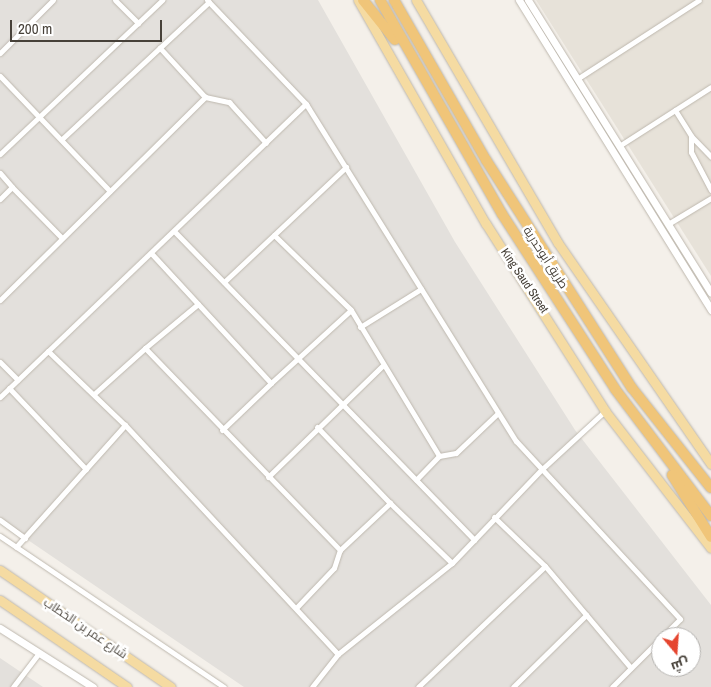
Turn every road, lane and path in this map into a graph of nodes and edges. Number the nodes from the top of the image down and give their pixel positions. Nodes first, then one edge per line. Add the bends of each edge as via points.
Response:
1 (53, 0) edge
2 (115, 0) edge
3 (162, 0) edge
4 (358, 0) edge
5 (363, 0) edge
6 (380, 0) edge
7 (394, 0) edge
8 (416, 0) edge
9 (519, 0) edge
10 (528, 0) edge
11 (699, 0) edge
12 (208, 1) edge
13 (138, 23) junction
14 (160, 48) junction
15 (0, 53) edge
16 (410, 59) junction
17 (0, 76) edge
18 (577, 79) junction
19 (711, 87) edge
20 (205, 96) junction
21 (306, 104) junction
22 (675, 110) junction
23 (40, 116) junction
24 (691, 136) junction
25 (62, 139) junction
26 (266, 142) junction
27 (619, 146) junction
28 (0, 154) edge
29 (711, 157) edge
30 (346, 167) junction
31 (0, 173) edge
32 (711, 177) edge
33 (705, 180) junction
34 (12, 187) junction
35 (711, 190) edge
36 (110, 191) junction
37 (711, 198) edge
38 (0, 199) edge
39 (668, 224) junction
40 (174, 231) junction
41 (274, 235) junction
42 (62, 238) junction
43 (151, 253) junction
44 (224, 282) junction
45 (421, 289) junction
46 (711, 293) edge
47 (0, 300) edge
48 (198, 304) junction
49 (351, 310) junction
50 (711, 310) edge
51 (360, 326) junction
52 (145, 348) junction
53 (48, 351) junction
54 (297, 358) junction
55 (0, 362) edge
56 (382, 366) junction
57 (18, 380) junction
58 (271, 383) junction
59 (9, 388) junction
60 (94, 394) junction
61 (0, 397) edge
62 (341, 403) junction
63 (605, 411) junction
64 (498, 413) junction
65 (125, 425) junction
66 (317, 427) junction
67 (643, 428) junction
68 (222, 430) junction
69 (439, 456) junction
70 (711, 464) edge
71 (86, 469) junction
72 (541, 470) junction
73 (268, 477) junction
74 (416, 480) junction
75 (711, 488) edge
76 (390, 503) junction
77 (711, 516) edge
78 (494, 518) junction
79 (0, 520) edge
80 (0, 536) edge
81 (711, 537) edge
82 (25, 538) junction
83 (474, 540) junction
84 (16, 547) junction
85 (711, 548) edge
86 (340, 550) junction
87 (452, 563) junction
88 (545, 566) junction
89 (0, 570) edge
90 (0, 600) edge
91 (296, 608) junction
92 (586, 615) junction
93 (672, 627) edge
94 (0, 628) edge
95 (651, 649) edge
96 (39, 653) junction
97 (338, 654) junction
98 (631, 668) junction
99 (13, 687) edge
100 (93, 687) edge
101 (127, 687) edge
102 (171, 687) edge
103 (224, 687) edge
104 (312, 687) edge
105 (418, 687) edge
106 (513, 687) edge
107 (612, 687) edge

1 - 15 street
2 - 13 street
3 - 13 street
4 - 63 main road, King Saud Street via 486,224
5 - 16 highway
6 - 16 highway, طريق أبوحدرية
7 - 75 highway, طريق أبوحدرية via 486,160 632,388
8 - 70 main road via 558,242
9 - 50 street
10 - 18 street
11 - 18 street
12 - 14 street
12 - 21 street
13 - 23 street
14 - 20 street
14 - 25 street
16 - 67 highway, طريق أبوحدرية via 502,214
17 - 23 street
18 - 27 street
19 - 22 street
20 - 26 street via 229,102
20 - 36 street
21 - 26 street
21 - 30 street
22 - 24 street
22 - 27 street
23 - 25 street
23 - 28 street
24 - 29 street
24 - 33 street via 691,152
25 - 36 street
26 - 40 street
27 - 39 street
30 - 41 street
30 - 45 street
31 - 34 street
32 - 33 street
33 - 35 street
34 - 38 street
34 - 42 street
36 - 42 street
37 - 39 street
39 - 46 street
40 - 43 street
40 - 44 street
41 - 44 street
41 - 49 street
42 - 47 street
43 - 48 street
43 - 53 street
44 - 54 street
45 - 51 street
45 - 64 street
48 - 52 street
48 - 58 street
49 - 51 street
49 - 54 street
51 - 56 street
52 - 60 street
52 - 68 street
53 - 57 street
53 - 60 street
54 - 58 street
54 - 62 street
55 - 57 street
56 - 62 street
56 - 69 street
57 - 59 street
58 - 68 street
59 - 61 street
59 - 71 street
60 - 65 street
62 - 66 street
62 - 74 street
63 - 72 street
63 - 85 main road, King Saud Street
64 - 69 street via 456,453
64 - 72 street
65 - 71 street
65 - 91 street
66 - 73 street
66 - 76 street
67 - 77 highway, طريق أبوحدرية
67 - 81 highway
68 - 73 street
69 - 74 street
71 - 82 street
72 - 78 street
72 - 93 street via 680,619
73 - 86 street
74 - 83 street
76 - 86 street
76 - 87 street
78 - 83 street
78 - 88 street
79 - 82 street
80 - 84 street
82 - 84 street
83 - 87 street
84 - 103 street
86 - 91 street via 334,568
87 - 97 street
88 - 92 street
88 - 105 street
89 - 102 main road, شارع عمر بن الخطاب
90 - 101 main road, شارع عمر بن الخطاب
91 - 97 street
92 - 98 street
92 - 106 street
94 - 96 street
95 - 98 street
96 - 99 street
96 - 100 street
97 - 104 street
98 - 107 street

